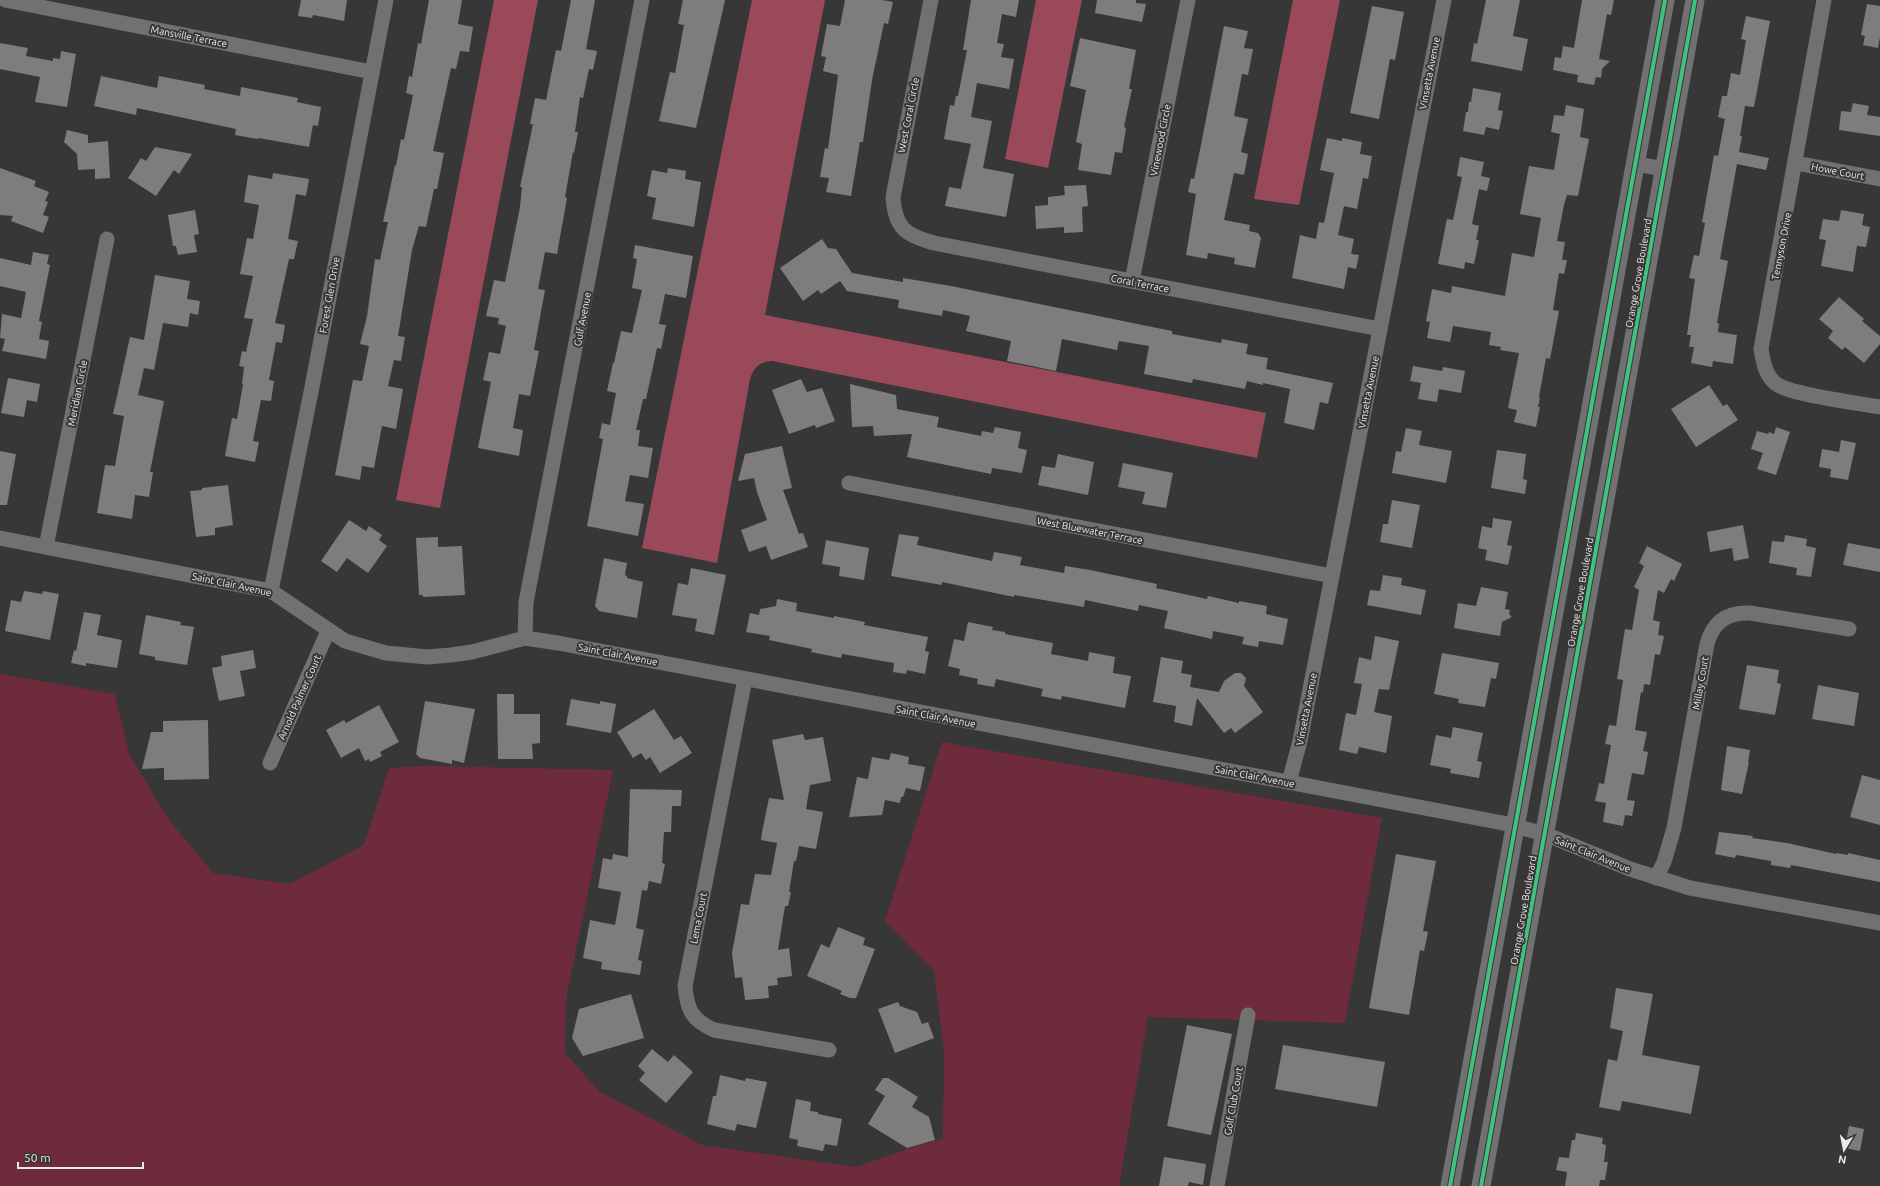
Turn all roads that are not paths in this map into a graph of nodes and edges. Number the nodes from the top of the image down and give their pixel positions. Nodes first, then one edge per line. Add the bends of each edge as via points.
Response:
1 (6, 0) edge
2 (386, 0) edge
3 (642, 0) edge
4 (931, 0) edge
5 (1188, 0) edge
6 (1444, 0) edge
7 (1665, 0) edge
8 (1695, 0) edge
9 (1824, 0) edge
10 (372, 72) junction
11 (1796, 163) junction
12 (1635, 164) junction
13 (1665, 169) junction
14 (1880, 179) edge
15 (902, 229) joint
16 (107, 238) dead end
17 (1132, 281) junction
18 (1380, 329) junction
19 (1880, 407) edge
20 (849, 483) dead end
21 (0, 538) edge
22 (46, 547) junction
23 (1332, 576) junction
24 (271, 591) junction
25 (1849, 629) dead end
26 (328, 631) junction
27 (525, 638) junction
28 (745, 679) junction
29 (270, 763) dead end
30 (1290, 782) junction
31 (1515, 826) junction
32 (1545, 834) junction
33 (1656, 878) junction
34 (1880, 923) edge
35 (1248, 1015) dead end
36 (829, 1050) dead end
37 (1218, 1186) edge
38 (1450, 1186) edge
39 (1481, 1186) edge

1 - 10 street, Mansville Terrace
2 - 10 street, Forest Glen Drive
3 - 27 street, Gulf Avenue via 526,602
4 - 15 street, West Coral Circle via 893,197 894,214
5 - 17 street, Vinewood Circle
6 - 18 street, Vinsetta Avenue
7 - 12 street
8 - 13 street, Orange Grove Boulevard
9 - 11 street, Tennyson Drive
10 - 24 street, Forest Glen Drive
11 - 14 street, Howe Court
11 - 19 street, Tennyson Drive via 1761,349 1764,368 1775,383 1792,391
12 - 13 street
12 - 31 street
13 - 32 street, Orange Grove Boulevard
15 - 17 street, Coral Terrace via 917,239 934,243
16 - 22 street, Meridian Circle
17 - 18 street, Coral Terrace
18 - 23 street, Vinsetta Avenue
20 - 23 street, West Bluewater Terrace
21 - 22 street, Saint Clair Avenue
22 - 24 street, Saint Clair Avenue
23 - 30 street, Vinsetta Avenue
24 - 26 street, Saint Clair Avenue via 296,606
25 - 33 street, Millay Court via 1750,613 1734,614 1716,624 1707,644 1674,828 1664,862
26 - 27 street, Saint Clair Avenue via 366,648 406,656 427,657 472,652
26 - 29 street, Arnold Palmer Court
27 - 28 street, Saint Clair Avenue
28 - 30 street, Saint Clair Avenue
28 - 36 street, Lema Court via 685,986 686,1002 692,1015 714,1030
30 - 31 street, Saint Clair Avenue
31 - 32 street, Saint Clair Avenue
31 - 38 street
32 - 33 street, Saint Clair Avenue
32 - 39 street, Orange Grove Boulevard
33 - 34 street, Saint Clair Avenue via 1690,888
35 - 37 street, Golf Club Court

